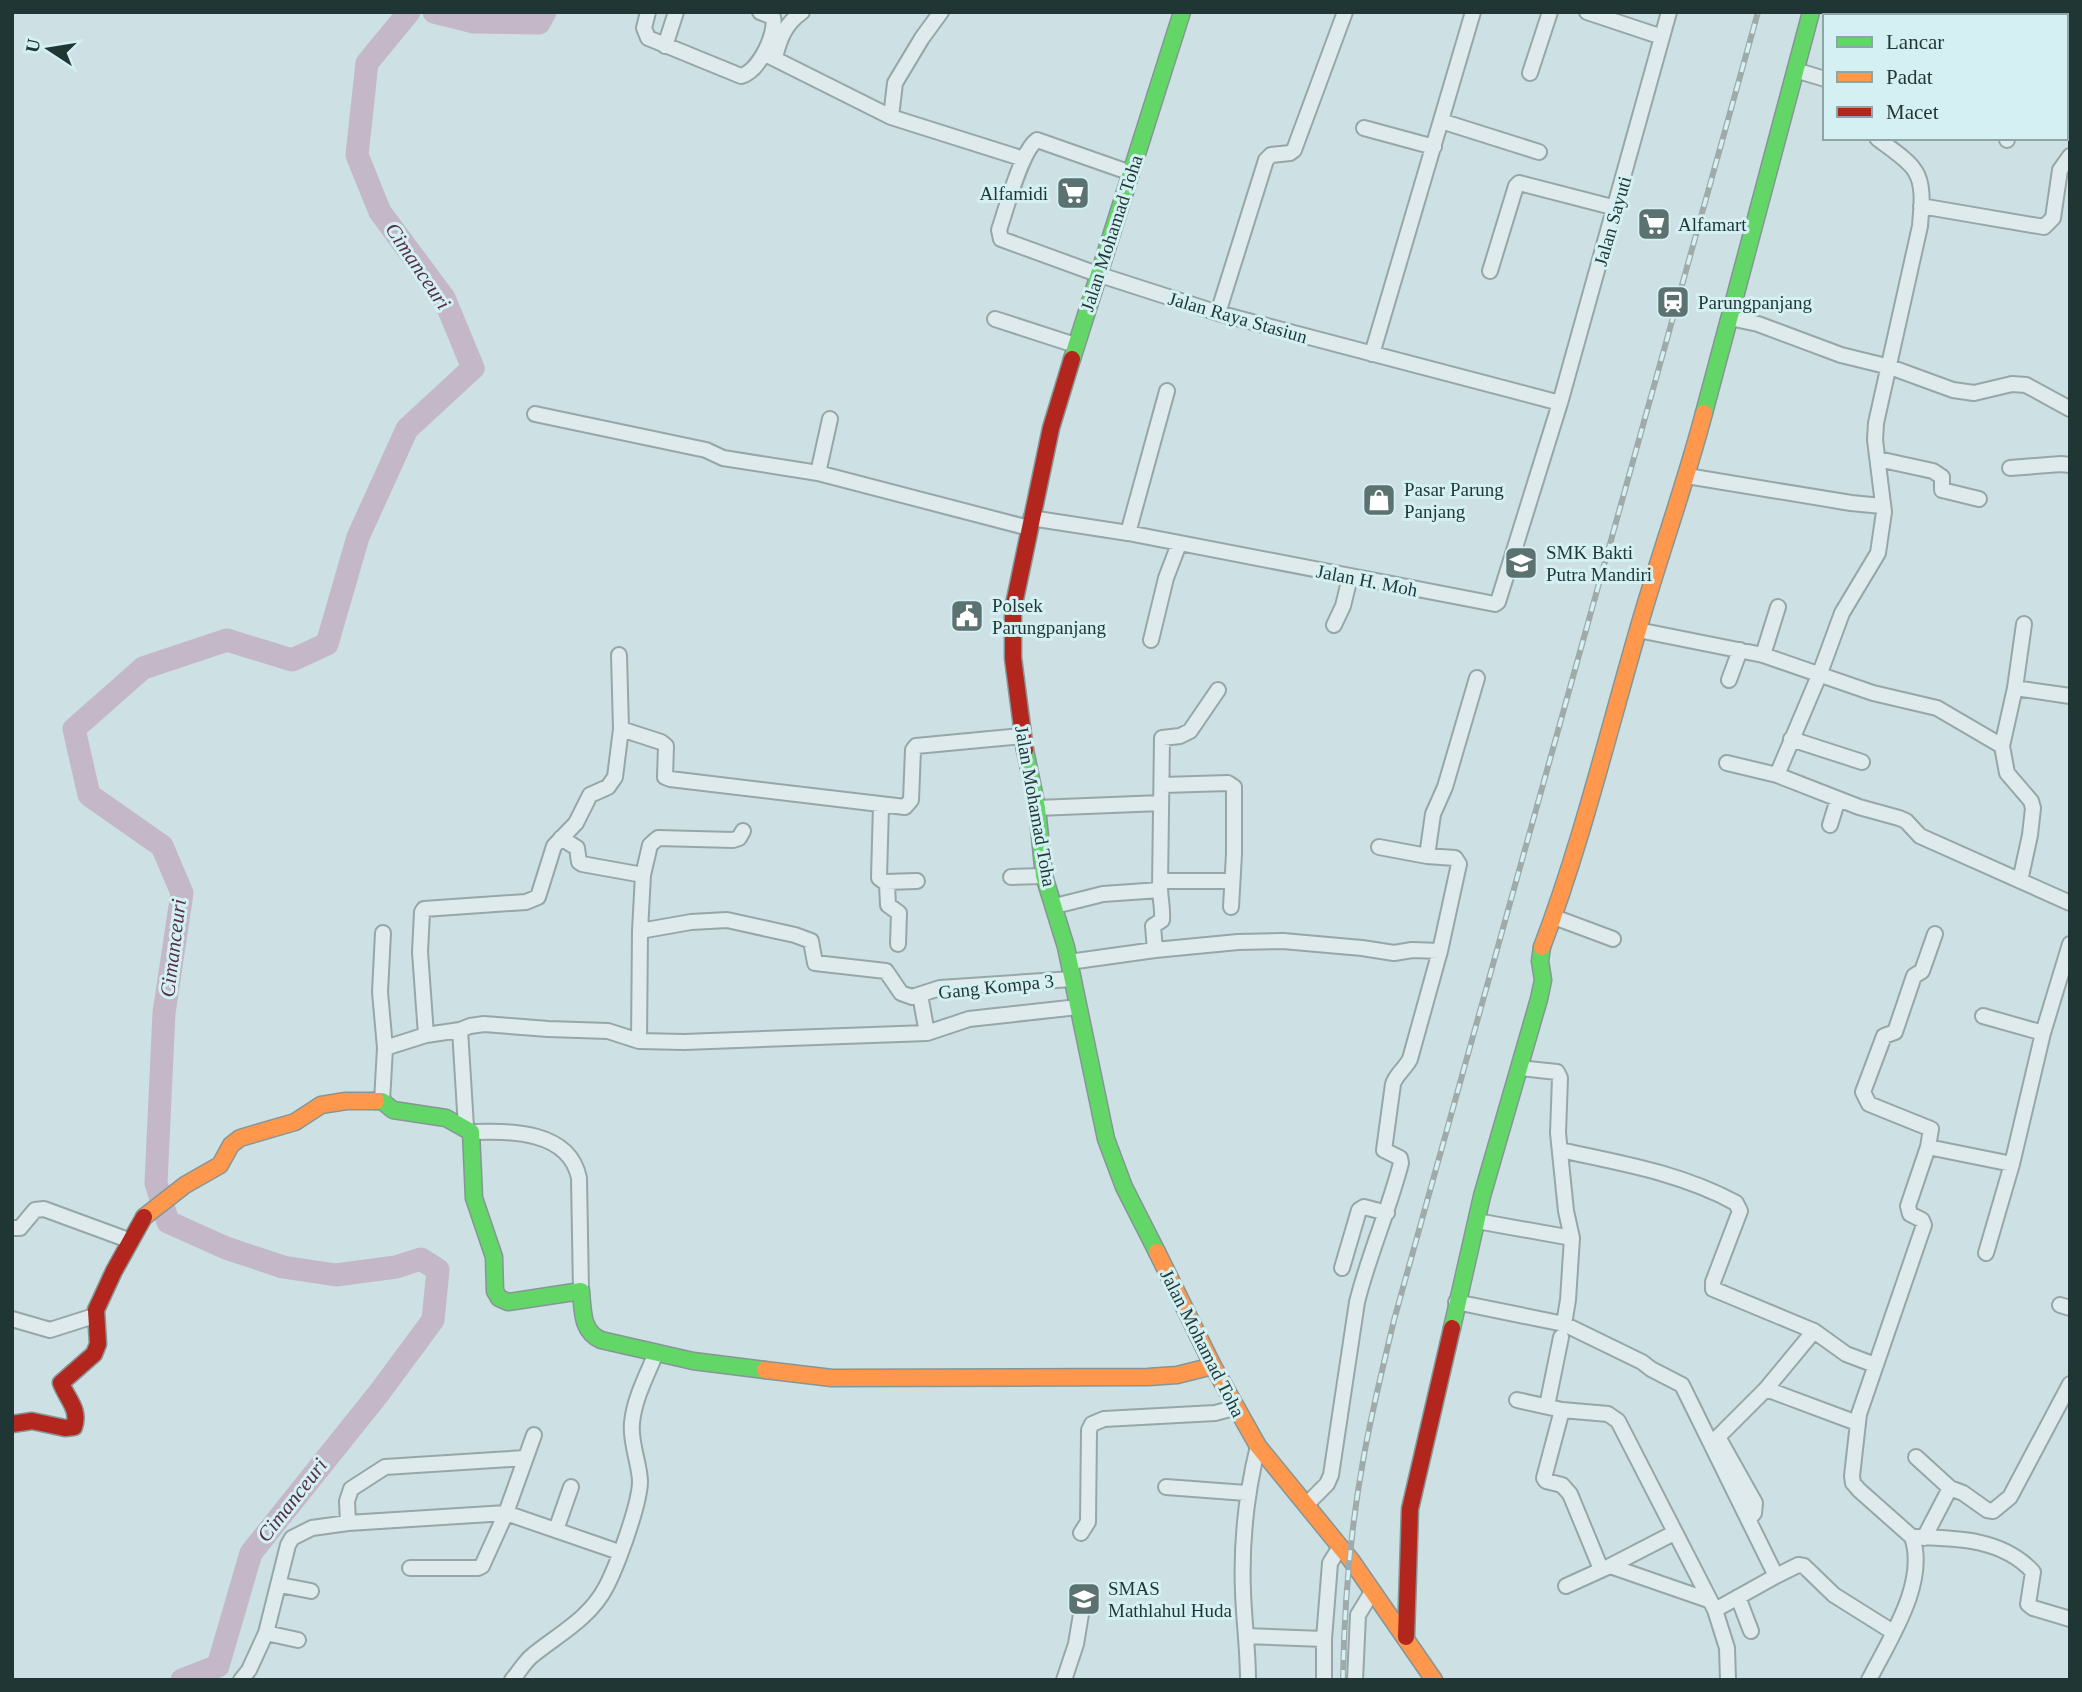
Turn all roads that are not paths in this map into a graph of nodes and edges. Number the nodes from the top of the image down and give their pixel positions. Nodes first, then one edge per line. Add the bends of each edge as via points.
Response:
1 (648, 12) edge
2 (676, 12) edge
3 (760, 12) edge
4 (802, 12) edge
5 (941, 12) edge
6 (1182, 12) edge
7 (1345, 12) edge
8 (1473, 12) edge
9 (1550, 12) edge
10 (1587, 12) edge
11 (1669, 12) edge
12 (1811, 12) edge
13 (1662, 37) junction
14 (665, 46) junction
15 (770, 55) junction
16 (1795, 70) junction
17 (1530, 73) dead end
18 (1823, 78) edge
19 (891, 117) junction
20 (1441, 121) junction
21 (1364, 128) dead end
22 (1879, 140) edge
23 (1434, 147) junction
24 (1539, 152) dead end
25 (2070, 156) edge
26 (1024, 159) junction
27 (1131, 173) junction
28 (1921, 206) junction
29 (1616, 208) junction
30 (1490, 271) dead end
31 (1097, 274) junction
32 (1218, 313) junction
33 (1730, 318) junction
34 (995, 319) dead end
35 (1075, 345) junction
36 (1372, 354) junction
37 (1890, 367) junction
38 (1167, 391) dead end
39 (1560, 403) junction
40 (2070, 409) edge
41 (535, 414) dead end
42 (830, 419) dead end
43 (1878, 459) junction
44 (2070, 465) edge
45 (2010, 468) dead end
46 (818, 473) junction
47 (1687, 476) junction
48 (1979, 499) dead end
49 (1882, 506) junction
50 (1030, 523) junction
51 (1128, 533) junction
52 (1179, 544) junction
53 (1350, 577) junction
54 (1778, 607) dead end
55 (2024, 624) dead end
56 (1334, 625) dead end
57 (1638, 630) junction
58 (1151, 640) dead end
59 (1740, 650) junction
60 (1763, 654) junction
61 (619, 655) dead end
62 (1820, 673) junction
63 (1477, 678) dead end
64 (1729, 680) dead end
65 (2015, 688) junction
66 (1218, 690) dead end
67 (2070, 696) edge
68 (621, 729) junction
69 (1022, 736) junction
70 (1791, 739) junction
71 (2002, 746) junction
72 (1862, 762) dead end
73 (1727, 763) dead end
74 (1777, 775) junction
75 (1163, 785) junction
76 (1838, 799) junction
77 (1161, 803) junction
78 (881, 805) junction
79 (1037, 808) junction
80 (1830, 825) dead end
81 (743, 831) dead end
82 (561, 838) junction
83 (1379, 847) dead end
84 (1427, 856) junction
85 (643, 875) junction
86 (1044, 876) junction
87 (1011, 877) dead end
88 (917, 881) dead end
89 (1232, 881) junction
90 (2020, 881) junction
91 (885, 882) junction
92 (1160, 885) junction
93 (2070, 903) edge
94 (1055, 906) junction
95 (1231, 907) dead end
96 (1554, 917) junction
97 (640, 931) junction
98 (383, 933) dead end
99 (1935, 934) dead end
100 (1613, 939) dead end
101 (898, 944) dead end
102 (2070, 944) edge
103 (1154, 950) junction
104 (1440, 951) junction
105 (1071, 971) junction
106 (920, 995) junction
107 (1078, 1007) junction
108 (1983, 1016) dead end
109 (460, 1030) junction
110 (927, 1032) junction
111 (2043, 1033) junction
112 (426, 1035) junction
113 (639, 1041) junction
114 (386, 1048) junction
115 (1519, 1068) junction
116 (382, 1101) junction
117 (468, 1130) junction
118 (1928, 1147) junction
119 (1560, 1150) junction
120 (2012, 1164) junction
121 (1387, 1213) junction
122 (1477, 1221) junction
123 (12, 1228) edge
124 (1572, 1238) junction
125 (131, 1241) junction
126 (1986, 1253) dead end
127 (1342, 1268) dead end
128 (581, 1291) junction
129 (1456, 1302) junction
130 (93, 1317) junction
131 (12, 1319) edge
132 (1562, 1331) junction
133 (1814, 1331) junction
134 (656, 1353) junction
135 (1875, 1365) junction
136 (1213, 1366) junction
137 (2070, 1384) edge
138 (1766, 1389) junction
139 (1517, 1401) dead end
140 (1547, 1406) junction
141 (1234, 1408) junction
142 (1562, 1410) junction
143 (1857, 1423) junction
144 (12, 1424) edge
145 (534, 1435) dead end
146 (1715, 1440) junction
147 (1258, 1446) junction
148 (1916, 1457) dead end
149 (525, 1458) junction
150 (571, 1487) dead end
151 (1166, 1487) dead end
152 (1950, 1488) junction
153 (1247, 1493) junction
154 (1307, 1504) junction
155 (506, 1513) junction
156 (348, 1523) junction
157 (555, 1530) junction
158 (1081, 1533) dead end
159 (1674, 1533) junction
160 (1918, 1537) junction
161 (1342, 1549) junction
162 (619, 1552) junction
163 (410, 1568) dead end
164 (1605, 1568) junction
165 (1776, 1576) junction
166 (280, 1585) junction
167 (1566, 1586) dead end
168 (311, 1591) dead end
169 (1372, 1592) junction
170 (1738, 1597) junction
171 (1083, 1602) dead end
172 (1711, 1605) junction
173 (2070, 1619) edge
174 (1751, 1631) dead end
175 (1893, 1632) junction
176 (266, 1633) junction
177 (1246, 1636) junction
178 (1406, 1637) junction
179 (1324, 1639) junction
180 (298, 1640) dead end
181 (241, 1680) edge
182 (512, 1680) edge
183 (1064, 1680) edge
184 (1248, 1680) edge
185 (1324, 1680) edge
186 (1355, 1680) edge
187 (1434, 1680) edge
188 (1728, 1680) edge
189 (1870, 1680) edge

1 - 14 street via 645,34
2 - 14 street
3 - 15 street via 775,20
4 - 15 street via 789,22
5 - 19 street via 895,83
6 - 27 street, Jalan Mohamad Toha
7 - 32 street via 1294,150 1266,160
8 - 20 street
9 - 17 street
10 - 13 street
11 - 13 street, Jalan Sayuti
12 - 16 street
13 - 29 street, Jalan Sayuti
14 - 15 street via 741,76
15 - 19 street
16 - 18 street
16 - 33 street
19 - 26 street
20 - 23 street
20 - 24 street
21 - 23 street
22 - 28 street via 1915,170
23 - 36 street
25 - 28 street via 2060,170 2053,218 2043,227
26 - 27 street via 1033,142 1041,140
26 - 31 street, Jalan Raya Stasiun via 999,235
27 - 31 street, Jalan Mohamad Toha
28 - 37 street
29 - 30 street via 1520,183
29 - 39 street, Jalan Sayuti
31 - 32 street, Jalan Raya Stasiun
31 - 35 street, Jalan Mohamad Toha
32 - 36 street, Jalan Raya Stasiun
33 - 37 street
33 - 47 street
34 - 35 street
35 - 50 street, Jalan Mohamad Toha
36 - 39 street, Jalan Raya Stasiun
37 - 40 street via 1974,393 2026,384
37 - 43 street via 1876,423
38 - 51 street
39 - 53 street, Jalan H. Moh via 1498,602
41 - 46 street, Jalan H. Moh via 706,450 723,458
42 - 46 street
43 - 48 street via 1933,471 1942,477 1942,490
43 - 49 street
44 - 45 street
46 - 50 street, Jalan H. Moh
47 - 49 street
47 - 57 street
49 - 62 street via 1884,524 1878,553 1842,613
50 - 51 street, Jalan H. Moh
50 - 69 street, Jalan Mohamad Toha via 1013,609
51 - 52 street, Jalan H. Moh
52 - 53 street, Jalan H. Moh
52 - 58 street
53 - 56 street
54 - 60 street
55 - 65 street
57 - 59 street
57 - 96 street
59 - 60 street
59 - 64 street
60 - 62 street
61 - 68 street
62 - 70 street
62 - 71 street via 1873,693 1937,708
63 - 84 street via 1433,814
65 - 67 street
65 - 71 street
66 - 75 street via 1190,731 1162,738
68 - 78 street via 666,746 665,777 670,779
68 - 82 street via 612,784 590,795 576,823
69 - 78 street via 916,746 910,804
69 - 79 street, Jalan Mohamad Toha
70 - 72 street
70 - 74 street
71 - 90 street via 2007,773 2033,808
73 - 74 street
74 - 76 street
75 - 77 street
75 - 89 street via 1227,783 1234,787
76 - 80 street
76 - 90 street via 1906,821 1920,836
77 - 79 street
77 - 92 street
78 - 91 street via 879,878
79 - 86 street, Jalan Mohamad Toha
81 - 85 street via 733,841 658,838 650,845
82 - 85 street via 577,848 582,864
82 - 112 street via 550,853 535,900 423,910 420,952
83 - 84 street
84 - 104 street via 1455,858 1460,864
85 - 97 street
86 - 87 street
86 - 94 street, Jalan Mohamad Toha
88 - 91 street
89 - 92 street
89 - 95 street
90 - 93 street
91 - 101 street via 888,905 899,913
92 - 94 street
92 - 103 street via 1163,915 1153,926
94 - 105 street, Jalan Mohamad Toha
96 - 100 street
96 - 115 street via 1539,956 1542,988
97 - 106 street via 717,920 773,930 811,941 815,963 886,971 901,993
97 - 113 street
98 - 114 street via 380,992
99 - 118 street via 1922,972 1914,975 1895,1032 1884,1036 1863,1092 1869,1104 1931,1129
102 - 111 street
103 - 104 street, Gang Kompa 3 via 1283,941 1394,953
103 - 105 street, Gang Kompa 3
104 - 121 street via 1410,1059 1393,1084 1384,1150 1402,1163
105 - 106 street, Gang Kompa 3 via 940,988
105 - 107 street, Jalan Mohamad Toha
106 - 110 street
107 - 110 street via 969,1019
107 - 136 street, Jalan Mohamad Toha via 1106,1139 1124,1187
108 - 111 street
109 - 112 street
109 - 113 street via 484,1024 608,1031
109 - 117 street
110 - 113 street
111 - 120 street
112 - 114 street
114 - 116 street
115 - 119 street via 1559,1075
115 - 122 street
116 - 117 street via 393,1110 446,1118
116 - 125 street via 321,1105 295,1122 247,1135 231,1145 220,1166 150,1212
117 - 128 street via 533,1136 571,1156 579,1178
117 - 128 street via 474,1198 494,1256 497,1295 508,1301
118 - 120 street
118 - 135 street via 1908,1209 1924,1225
119 - 124 street
119 - 133 street via 1646,1168 1736,1203 1740,1211 1713,1289
120 - 126 street
121 - 127 street via 1364,1207 1359,1210
121 - 154 street via 1357,1302 1331,1475
122 - 124 street
122 - 129 street
123 - 125 street via 20,1228 35,1210 44,1209
124 - 132 street
125 - 130 street
128 - 134 street via 589,1335
129 - 132 street
129 - 178 street via 1410,1509
130 - 131 street via 50,1329
130 - 144 street via 98,1336 95,1353 61,1383 76,1407 74,1427 32,1421
132 - 140 street
132 - 146 street via 1677,1381
133 - 135 street via 1846,1354
133 - 138 street
134 - 136 street via 832,1378 1148,1377
134 - 162 street via 633,1413 639,1494
135 - 143 street
136 - 141 street, Jalan Mohamad Toha
137 - 152 street via 2010,1497 1993,1511
138 - 143 street
138 - 146 street
139 - 140 street
140 - 142 street
141 - 147 street, Jalan Mohamad Toha
141 - 158 street via 1104,1419 1092,1424 1088,1522
142 - 159 street via 1608,1414 1618,1421
142 - 164 street via 1544,1478 1567,1488
143 - 160 street via 1853,1483
145 - 149 street
146 - 165 street
147 - 153 street
147 - 154 street, Jalan Mohamad Toha
148 - 152 street
149 - 155 street
149 - 156 street via 385,1467 351,1489
150 - 157 street
151 - 153 street
152 - 160 street
153 - 177 street via 1242,1555
154 - 161 street, Jalan Mohamad Toha
155 - 156 street
155 - 157 street
155 - 163 street via 485,1562 478,1568
156 - 166 street via 312,1528 292,1538 284,1555
157 - 162 street
159 - 164 street
159 - 172 street
160 - 173 street via 1972,1540 2016,1557 2034,1572 2028,1604
160 - 175 street via 1912,1590
161 - 169 street, Jalan Mohamad Toha
161 - 179 street via 1330,1563
162 - 182 street via 594,1605 554,1642 531,1656
164 - 167 street
164 - 172 street
165 - 170 street
165 - 175 street via 1804,1566 1834,1595
166 - 168 street
166 - 176 street
169 - 178 street, Jalan Mohamad Toha
169 - 186 street via 1358,1615
170 - 172 street
170 - 174 street
171 - 183 street
172 - 188 street via 1727,1648
175 - 189 street
176 - 180 street
176 - 181 street
177 - 179 street
177 - 184 street
178 - 187 street, Jalan Mohamad Toha
179 - 185 street

